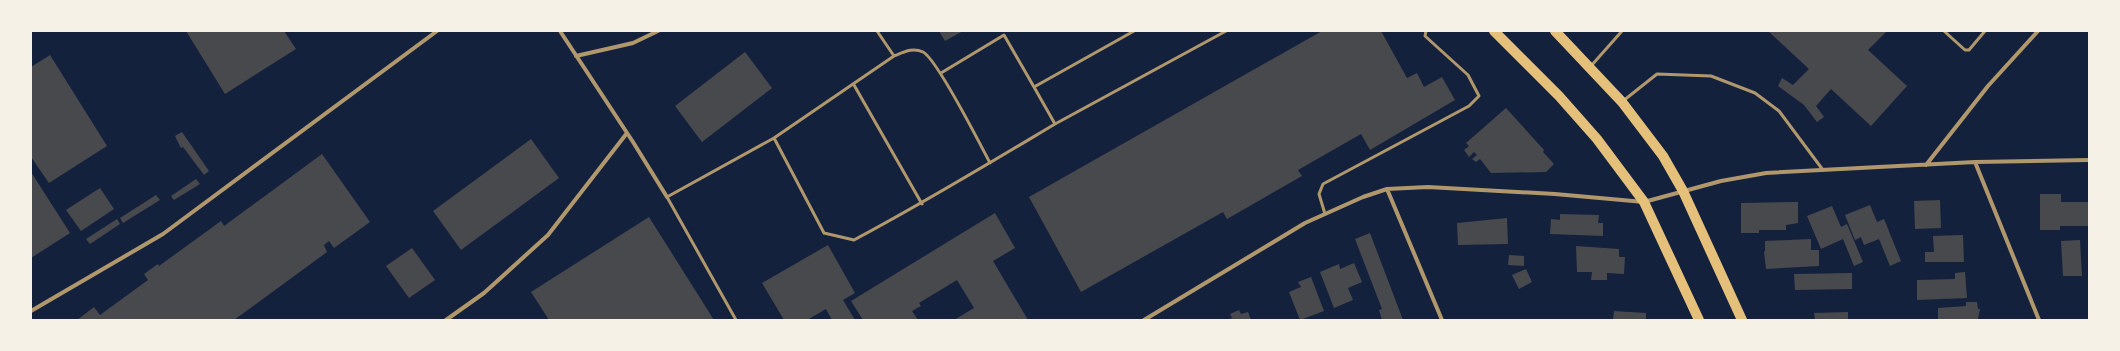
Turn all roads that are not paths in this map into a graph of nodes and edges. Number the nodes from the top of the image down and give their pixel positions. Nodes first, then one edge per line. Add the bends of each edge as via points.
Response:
1 (437, 31) edge
2 (560, 31) edge
3 (658, 31) edge
4 (877, 31) edge
5 (1001, 31) edge
6 (1134, 31) edge
7 (1226, 31) edge
8 (1426, 31) edge
9 (1494, 31) edge
10 (1555, 31) edge
11 (1622, 31) edge
12 (1944, 31) edge
13 (1985, 31) edge
14 (2038, 31) edge
15 (1004, 35) junction
16 (576, 56) junction
17 (894, 56) junction
18 (1590, 68) junction
19 (941, 73) junction
20 (854, 85) junction
21 (1034, 87) junction
22 (1622, 102) junction
23 (1055, 124) junction
24 (627, 133) junction
25 (774, 138) junction
26 (2089, 160) edge
27 (1975, 162) junction
28 (990, 163) junction
29 (1926, 165) junction
30 (1823, 170) junction
31 (1387, 189) junction
32 (1683, 191) junction
33 (667, 197) junction
34 (1644, 202) junction
35 (922, 204) junction
36 (1325, 214) junction
37 (31, 310) edge
38 (446, 320) edge
39 (736, 320) edge
40 (1144, 320) edge
41 (1442, 320) edge
42 (1699, 320) edge
43 (1742, 320) edge
44 (2039, 320) edge

1 - 37 street via 164,234
2 - 16 street
3 - 16 street via 633,43
4 - 17 lane
5 - 15 lane
6 - 21 lane
7 - 23 lane
8 - 36 lane via 1425,36 1468,75 1479,96 1469,106 1323,184 1320,194
9 - 34 main road via 1559,96 1597,139
10 - 18 main road
11 - 18 lane
12 - 13 lane via 1965,50 1969,50
14 - 29 street via 1988,86
15 - 19 lane
15 - 21 lane
16 - 24 street
17 - 19 lane via 913,49 925,52
17 - 20 lane
18 - 22 main road
19 - 28 lane
20 - 25 lane
20 - 35 lane
21 - 23 lane
22 - 30 lane via 1657,74 1710,76 1755,93 1779,111
22 - 32 main road via 1663,156
23 - 28 lane
24 - 33 street
24 - 38 street via 548,235 484,293
25 - 33 lane
25 - 35 lane via 824,233 854,240
26 - 27 street
27 - 29 street
27 - 44 street
28 - 35 lane
29 - 30 street
30 - 32 street via 1766,173
31 - 34 street via 1428,187
31 - 36 street
31 - 41 street
32 - 34 street
32 - 43 main road
33 - 39 lane
34 - 42 main road
36 - 40 street via 1305,223

